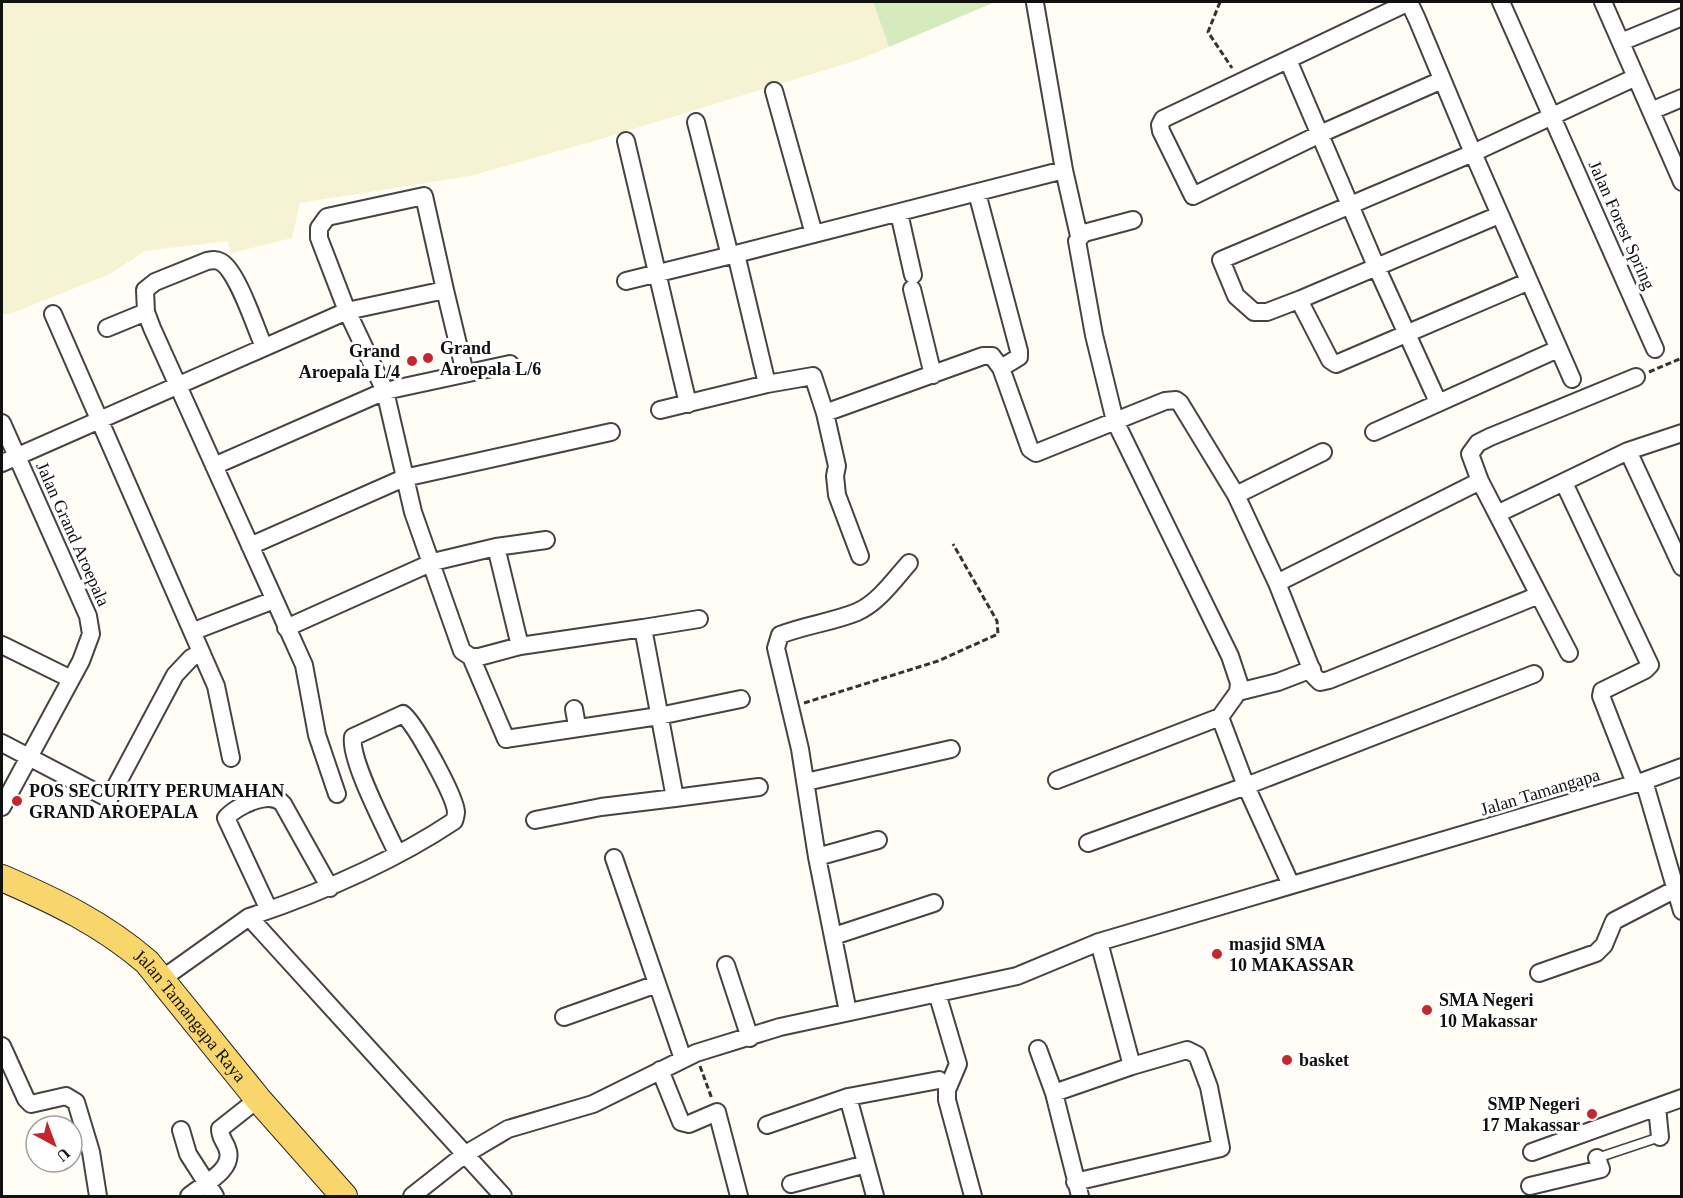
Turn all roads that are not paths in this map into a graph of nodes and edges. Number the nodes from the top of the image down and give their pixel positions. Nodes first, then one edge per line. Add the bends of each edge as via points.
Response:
1 (1409, 2) edge
2 (1502, 2) edge
3 (1603, 2) edge
4 (1035, 3) dead end
5 (1682, 17) edge
6 (1621, 42) junction
7 (1288, 60) junction
8 (1636, 77) junction
9 (1442, 80) junction
10 (774, 91) dead end
11 (1682, 98) edge
12 (1651, 111) junction
13 (1553, 117) junction
14 (696, 122) dead end
15 (1320, 134) junction
16 (626, 141) dead end
17 (1473, 153) junction
18 (1064, 170) junction
19 (1681, 182) edge
20 (978, 193) junction
21 (1352, 205) junction
22 (899, 213) junction
23 (1499, 215) junction
24 (1133, 220) dead end
25 (814, 234) junction
26 (1079, 236) junction
27 (733, 255) junction
28 (1376, 267) junction
29 (658, 274) junction
30 (626, 281) dead end
31 (1527, 282) junction
32 (445, 290) junction
33 (1301, 299) junction
34 (347, 311) junction
35 (146, 312) junction
36 (52, 314) dead end
37 (107, 328) dead end
38 (1406, 333) junction
39 (264, 347) junction
40 (1558, 349) junction
41 (1656, 349) dead end
42 (510, 364) dead end
43 (1001, 368) junction
44 (465, 373) junction
45 (933, 375) junction
46 (1636, 377) road end
47 (1572, 379) dead end
48 (767, 384) junction
49 (177, 385) junction
50 (385, 391) junction
51 (1438, 402) junction
52 (688, 404) junction
53 (660, 410) dead end
54 (825, 413) junction
55 (99, 419) junction
56 (1115, 421) junction
57 (2, 423) edge
58 (610, 432) dead end
59 (1374, 432) dead end
60 (1682, 433) edge
61 (1628, 451) junction
62 (1323, 452) dead end
63 (17, 456) junction
64 (2, 463) edge
65 (214, 466) junction
66 (404, 478) junction
67 (1480, 481) junction
68 (1564, 483) junction
69 (1236, 495) junction
70 (1497, 514) junction
71 (546, 540) dead end
72 (250, 546) junction
73 (496, 547) junction
74 (860, 556) dead end
75 (433, 562) junction
76 (909, 564) dead end
77 (1682, 567) edge
78 (1276, 583) junction
79 (1539, 595) junction
80 (274, 600) junction
81 (699, 619) dead end
82 (286, 628) junction
83 (643, 628) junction
84 (194, 631) junction
85 (2, 645) edge
86 (520, 646) junction
87 (201, 653) junction
88 (1569, 653) dead end
89 (471, 657) junction
90 (1312, 669) junction
91 (1534, 674) dead end
92 (71, 680) junction
93 (1238, 692) junction
94 (741, 699) dead end
95 (574, 709) dead end
96 (659, 716) junction
97 (1220, 717) junction
98 (577, 726) junction
99 (2, 743) edge
100 (951, 749) dead end
101 (28, 756) junction
102 (231, 759) dead end
103 (1682, 767) edge
104 (1057, 780) dead end
105 (806, 782) junction
106 (1640, 782) junction
107 (1246, 786) junction
108 (759, 787) dead end
109 (337, 794) dead end
110 (675, 798) junction
111 (2, 807) edge
112 (536, 820) dead end
113 (878, 840) dead end
114 (1088, 843) dead end
115 (397, 853) junction
116 (817, 857) junction
117 (614, 858) dead end
118 (2, 878) edge
119 (1291, 885) junction
120 (330, 888) junction
121 (1674, 890) junction
122 (934, 903) dead end
123 (269, 910) junction
124 (1682, 911) edge
125 (249, 917) junction
126 (834, 936) junction
127 (1099, 942) junction
128 (726, 965) dead end
129 (1539, 973) dead end
130 (162, 979) junction
131 (657, 984) junction
132 (937, 993) junction
133 (848, 1012) junction
134 (564, 1017) dead end
135 (750, 1038) junction
136 (2, 1047) edge
137 (1038, 1049) dead end
138 (690, 1056) junction
139 (1132, 1065) junction
140 (660, 1070) junction
141 (939, 1080) dead end
142 (1054, 1093) junction
143 (848, 1097) junction
144 (1682, 1098) edge
145 (258, 1099) junction
146 (1657, 1107) junction
147 (767, 1125) dead end
148 (181, 1130) dead end
149 (1660, 1137) joint
150 (1532, 1152) dead end
151 (464, 1155) junction
152 (1597, 1158) joint
153 (866, 1164) junction
154 (206, 1182) junction
155 (791, 1184) dead end
156 (1530, 1186) dead end
157 (1077, 1189) edge
158 (98, 1197) edge
159 (189, 1197) edge
160 (215, 1197) edge
161 (344, 1197) edge
162 (412, 1197) edge
163 (504, 1197) edge
164 (739, 1197) edge
165 (875, 1197) edge
166 (973, 1197) edge

1 - 7 street
1 - 9 street
2 - 13 street, Jalan Forest Spring
3 - 6 street
4 - 18 street
5 - 6 street
6 - 8 street
7 - 15 street
7 - 15 street via 1164,119 1160,125 1193,196
8 - 12 street
8 - 13 street
9 - 15 street
9 - 17 street
10 - 25 street
11 - 12 street
12 - 19 street
13 - 17 street
13 - 41 street, Jalan Forest Spring
14 - 27 street
15 - 21 street
16 - 29 street
17 - 21 street
17 - 23 street
18 - 20 street
18 - 26 street
20 - 22 street
20 - 43 street via 1019,351 1019,357
21 - 28 street
21 - 33 street via 1221,260 1236,296 1254,312 1266,312
22 - 25 street
22 - 45 street
23 - 28 street
23 - 31 street
24 - 26 street
25 - 27 street
26 - 56 street via 1078,254
27 - 29 street
27 - 48 street
28 - 33 street
28 - 38 street
29 - 30 street
29 - 52 street
31 - 38 street
31 - 40 street
32 - 34 street, Jalan Grand Aroepala
32 - 34 street via 424,196 327,217 319,228 319,238
32 - 44 street
33 - 38 street via 1330,360 1336,364
34 - 39 street, Jalan Grand Aroepala
34 - 50 street
35 - 37 street
35 - 39 street via 145,290 155,282 216,260 233,277
35 - 49 street
36 - 55 street
38 - 51 street
39 - 49 street, Jalan Grand Aroepala
40 - 47 street
40 - 51 street
42 - 44 street
43 - 45 street via 992,356 983,356
43 - 56 street via 1030,450 1036,453
44 - 50 street
45 - 54 street
46 - 67 street via 1478,443 1470,454
48 - 52 street
48 - 54 street via 813,376
49 - 55 street, Jalan Grand Aroepala
49 - 65 street
50 - 65 street
50 - 66 street
51 - 59 street
52 - 53 street
54 - 74 street via 837,466 837,495
55 - 63 street, Jalan Grand Aroepala
55 - 84 street
56 - 69 street via 1176,400 1184,407
56 - 93 street via 1230,657
57 - 63 street, Jalan Grand Aroepala
58 - 66 street
60 - 61 street
61 - 68 street
61 - 77 street
62 - 69 street
63 - 64 street, Jalan Grand Aroepala
63 - 92 street, Jalan Grand Aroepala via 88,616 89,645
65 - 72 street
66 - 72 street
66 - 75 street
67 - 70 street
67 - 78 street
68 - 70 street
68 - 106 street via 1650,665 1602,691 1601,696
69 - 78 street
70 - 79 street
71 - 73 street
72 - 80 street
73 - 75 street
73 - 86 street
75 - 82 street
75 - 89 street via 462,651
76 - 105 street via 879,597 858,612 780,634 776,648
78 - 90 street
79 - 88 street
79 - 90 street via 1323,682 1316,680
80 - 82 street
80 - 84 street
81 - 83 street
82 - 109 street via 304,665 319,743
83 - 86 street
83 - 96 street
84 - 87 street
85 - 92 street
86 - 89 street
87 - 101 street via 175,675 109,799
87 - 102 street via 218,694
89 - 98 street via 506,739
90 - 93 street
91 - 107 street
92 - 101 street, Jalan Grand Aroepala
93 - 97 street
94 - 96 street
95 - 98 street
96 - 98 street
96 - 110 street
97 - 104 street
97 - 107 street
99 - 101 street
100 - 105 street
101 - 111 street, Jalan Grand Aroepala
103 - 106 street, Jalan Tamangapa
105 - 116 street
106 - 119 street, Jalan Tamangapa
106 - 121 street
107 - 114 street
107 - 119 street
108 - 110 street
110 - 112 street
113 - 116 street
115 - 115 street via 358,766 352,742 360,732 403,714 413,723 456,812 454,821
115 - 120 street
116 - 126 street
117 - 131 street
118 - 130 main road, Jalan Tamangapa Raya via 83,915 125,943
119 - 127 street, Jalan Tamangapa
120 - 123 street
120 - 123 street via 283,804 278,798 268,797 241,807 226,818
121 - 124 street
121 - 129 street via 1614,921 1604,945 1596,953
122 - 126 street
123 - 125 street
125 - 130 street
125 - 151 street
126 - 133 street
127 - 132 street, Jalan Tamangapa via 1017,975
127 - 139 street
128 - 135 street
130 - 145 main road, Jalan Tamangapa Raya
131 - 134 street
131 - 138 street
132 - 133 street, Jalan Tamangapa
132 - 166 street via 958,1064 947,1100
133 - 135 street, Jalan Tamangapa
135 - 138 street, Jalan Tamangapa
136 - 158 street via 32,1104 66,1096 76,1102 91,1152
137 - 142 street
138 - 140 street, Jalan Tamangapa
139 - 142 street
139 - 157 street via 1193,1051 1209,1087 1221,1148
140 - 151 street, Jalan Tamangapa via 593,1104 508,1129
140 - 164 street via 681,1122 689,1124 717,1112
141 - 143 street
142 - 157 street
143 - 147 street
143 - 153 street
144 - 146 street
145 - 154 street via 220,1129 230,1159 227,1169
145 - 161 main road, Jalan Tamangapa Raya
146 - 149 street
146 - 150 street
148 - 154 street via 188,1154
149 - 152 lane
151 - 162 street, Jalan Tamangapa
151 - 163 street
152 - 156 street via 1601,1168
153 - 155 street
153 - 165 street
154 - 159 street
154 - 160 street

